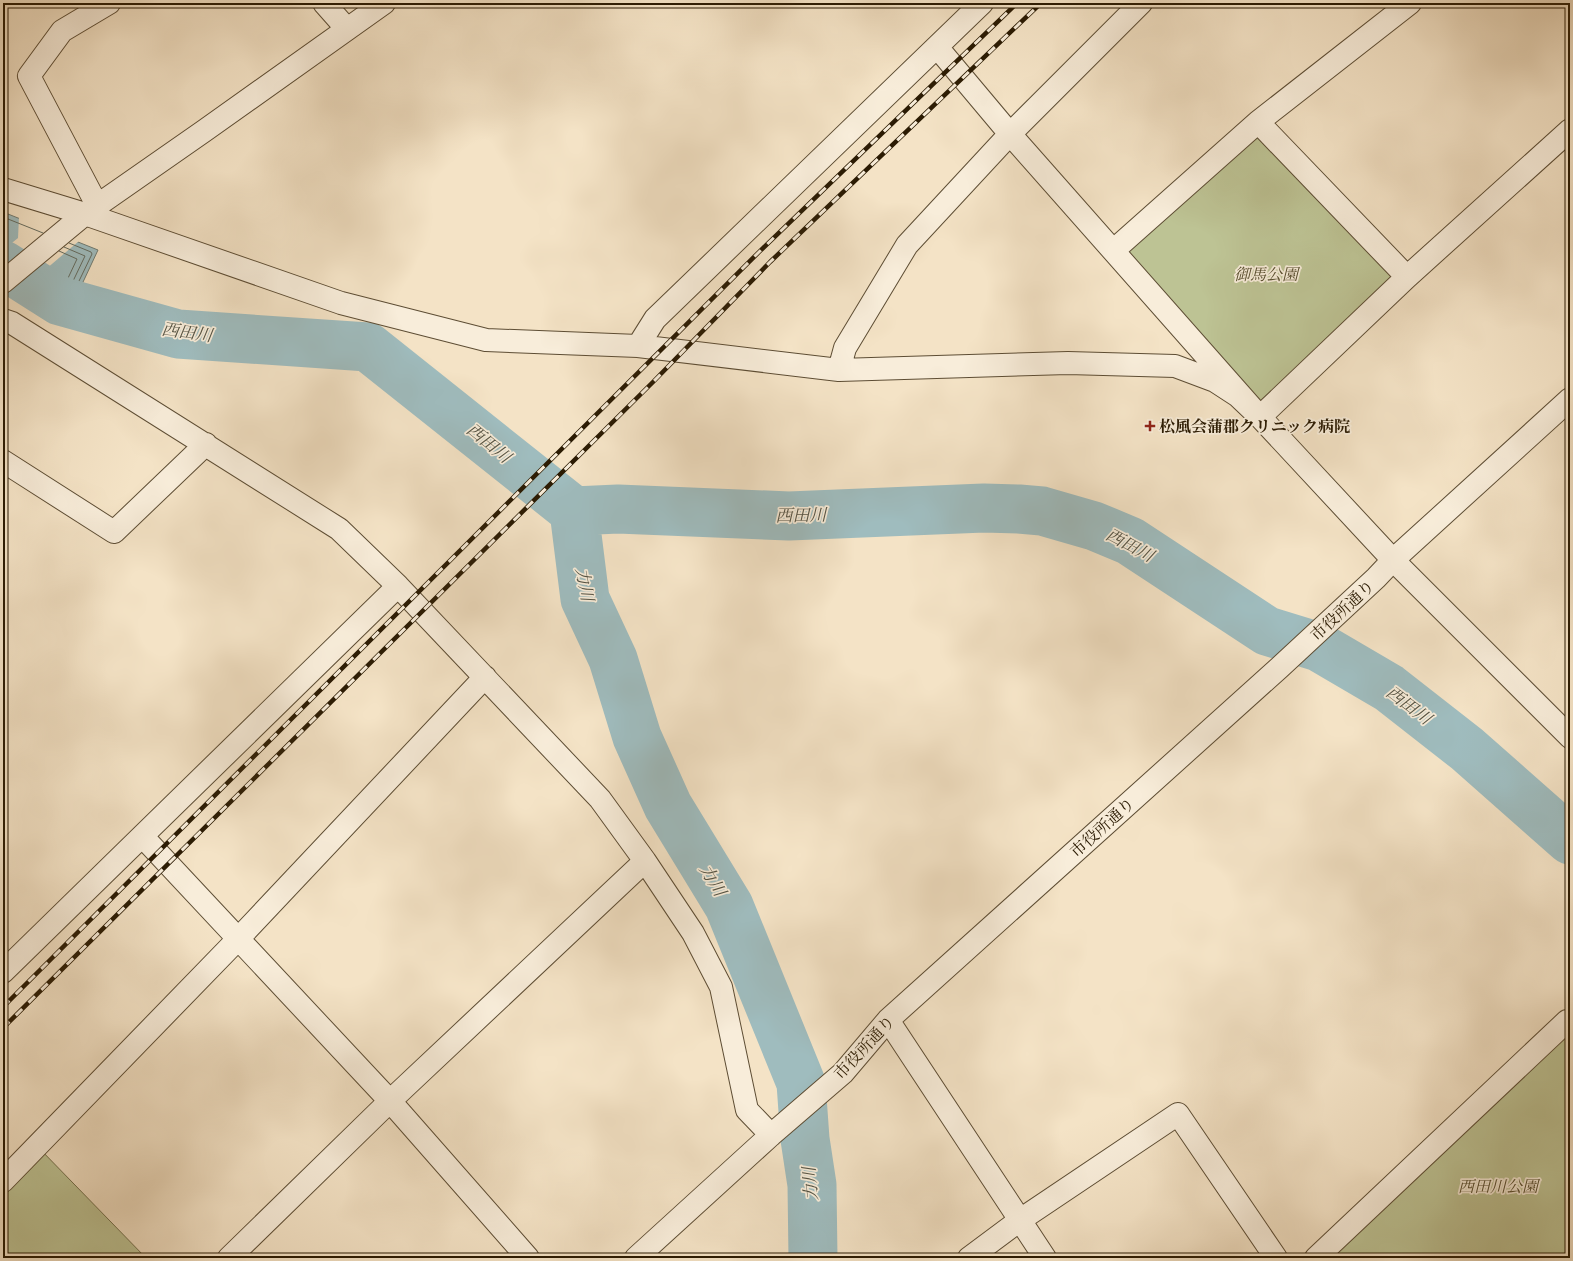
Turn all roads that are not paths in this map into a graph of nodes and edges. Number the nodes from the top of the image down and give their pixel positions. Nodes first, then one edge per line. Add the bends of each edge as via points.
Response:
1 (109, 3) edge
2 (324, 3) edge
3 (384, 3) edge
4 (982, 3) edge
5 (1141, 3) edge
6 (1410, 3) edge
7 (347, 29) junction
8 (937, 47) junction
9 (1258, 122) junction
10 (1570, 130) edge
11 (1010, 134) junction
12 (3, 189) edge
13 (85, 214) junction
14 (1114, 250) junction
15 (1407, 277) junction
16 (3, 282) edge
17 (3, 320) edge
18 (638, 346) junction
19 (839, 370) junction
20 (1570, 399) edge
21 (1260, 417) junction
22 (206, 444) junction
23 (3, 461) edge
24 (1393, 560) junction
25 (398, 586) junction
26 (485, 677) junction
27 (1570, 737) edge
28 (143, 837) junction
29 (645, 861) junction
30 (240, 938) junction
31 (3, 972) edge
32 (888, 1020) junction
33 (1570, 1021) edge
34 (390, 1101) junction
35 (771, 1134) junction
36 (3, 1181) edge
37 (1020, 1220) junction
38 (229, 1258) edge
39 (528, 1258) edge
40 (636, 1258) edge
41 (970, 1258) edge
42 (1045, 1258) edge
43 (1276, 1258) edge
44 (1316, 1258) edge

1 - 13 street via 62,31 29,76
2 - 7 street
3 - 7 street
4 - 8 street
5 - 11 street
6 - 9 street
7 - 13 street
8 - 11 street
8 - 18 street via 655,319
9 - 14 street
9 - 15 street
10 - 15 street
11 - 14 street
11 - 19 street via 907,245 845,348
12 - 13 street
13 - 16 street
13 - 18 street via 341,303 486,340
14 - 21 street
15 - 21 street
17 - 22 street via 12,323
18 - 19 street
19 - 21 street via 1068,363 1175,366 1221,385 1238,396
20 - 24 street, 市役所通り
21 - 24 street
22 - 23 street via 114,532
22 - 25 street via 339,529
24 - 27 street
24 - 32 street, 市役所通り via 1280,668
25 - 26 street
25 - 28 street
26 - 29 street via 600,798
26 - 30 street
28 - 30 street
28 - 31 street
29 - 34 street
29 - 35 street via 693,932 721,987 747,1110
30 - 34 street
30 - 36 street
32 - 35 street, 市役所通り via 844,1072
32 - 37 street
33 - 44 street via 1567,1021
34 - 38 street
34 - 39 street
35 - 40 street, 市役所通り
37 - 41 street
37 - 42 street
37 - 43 street via 1178,1114

